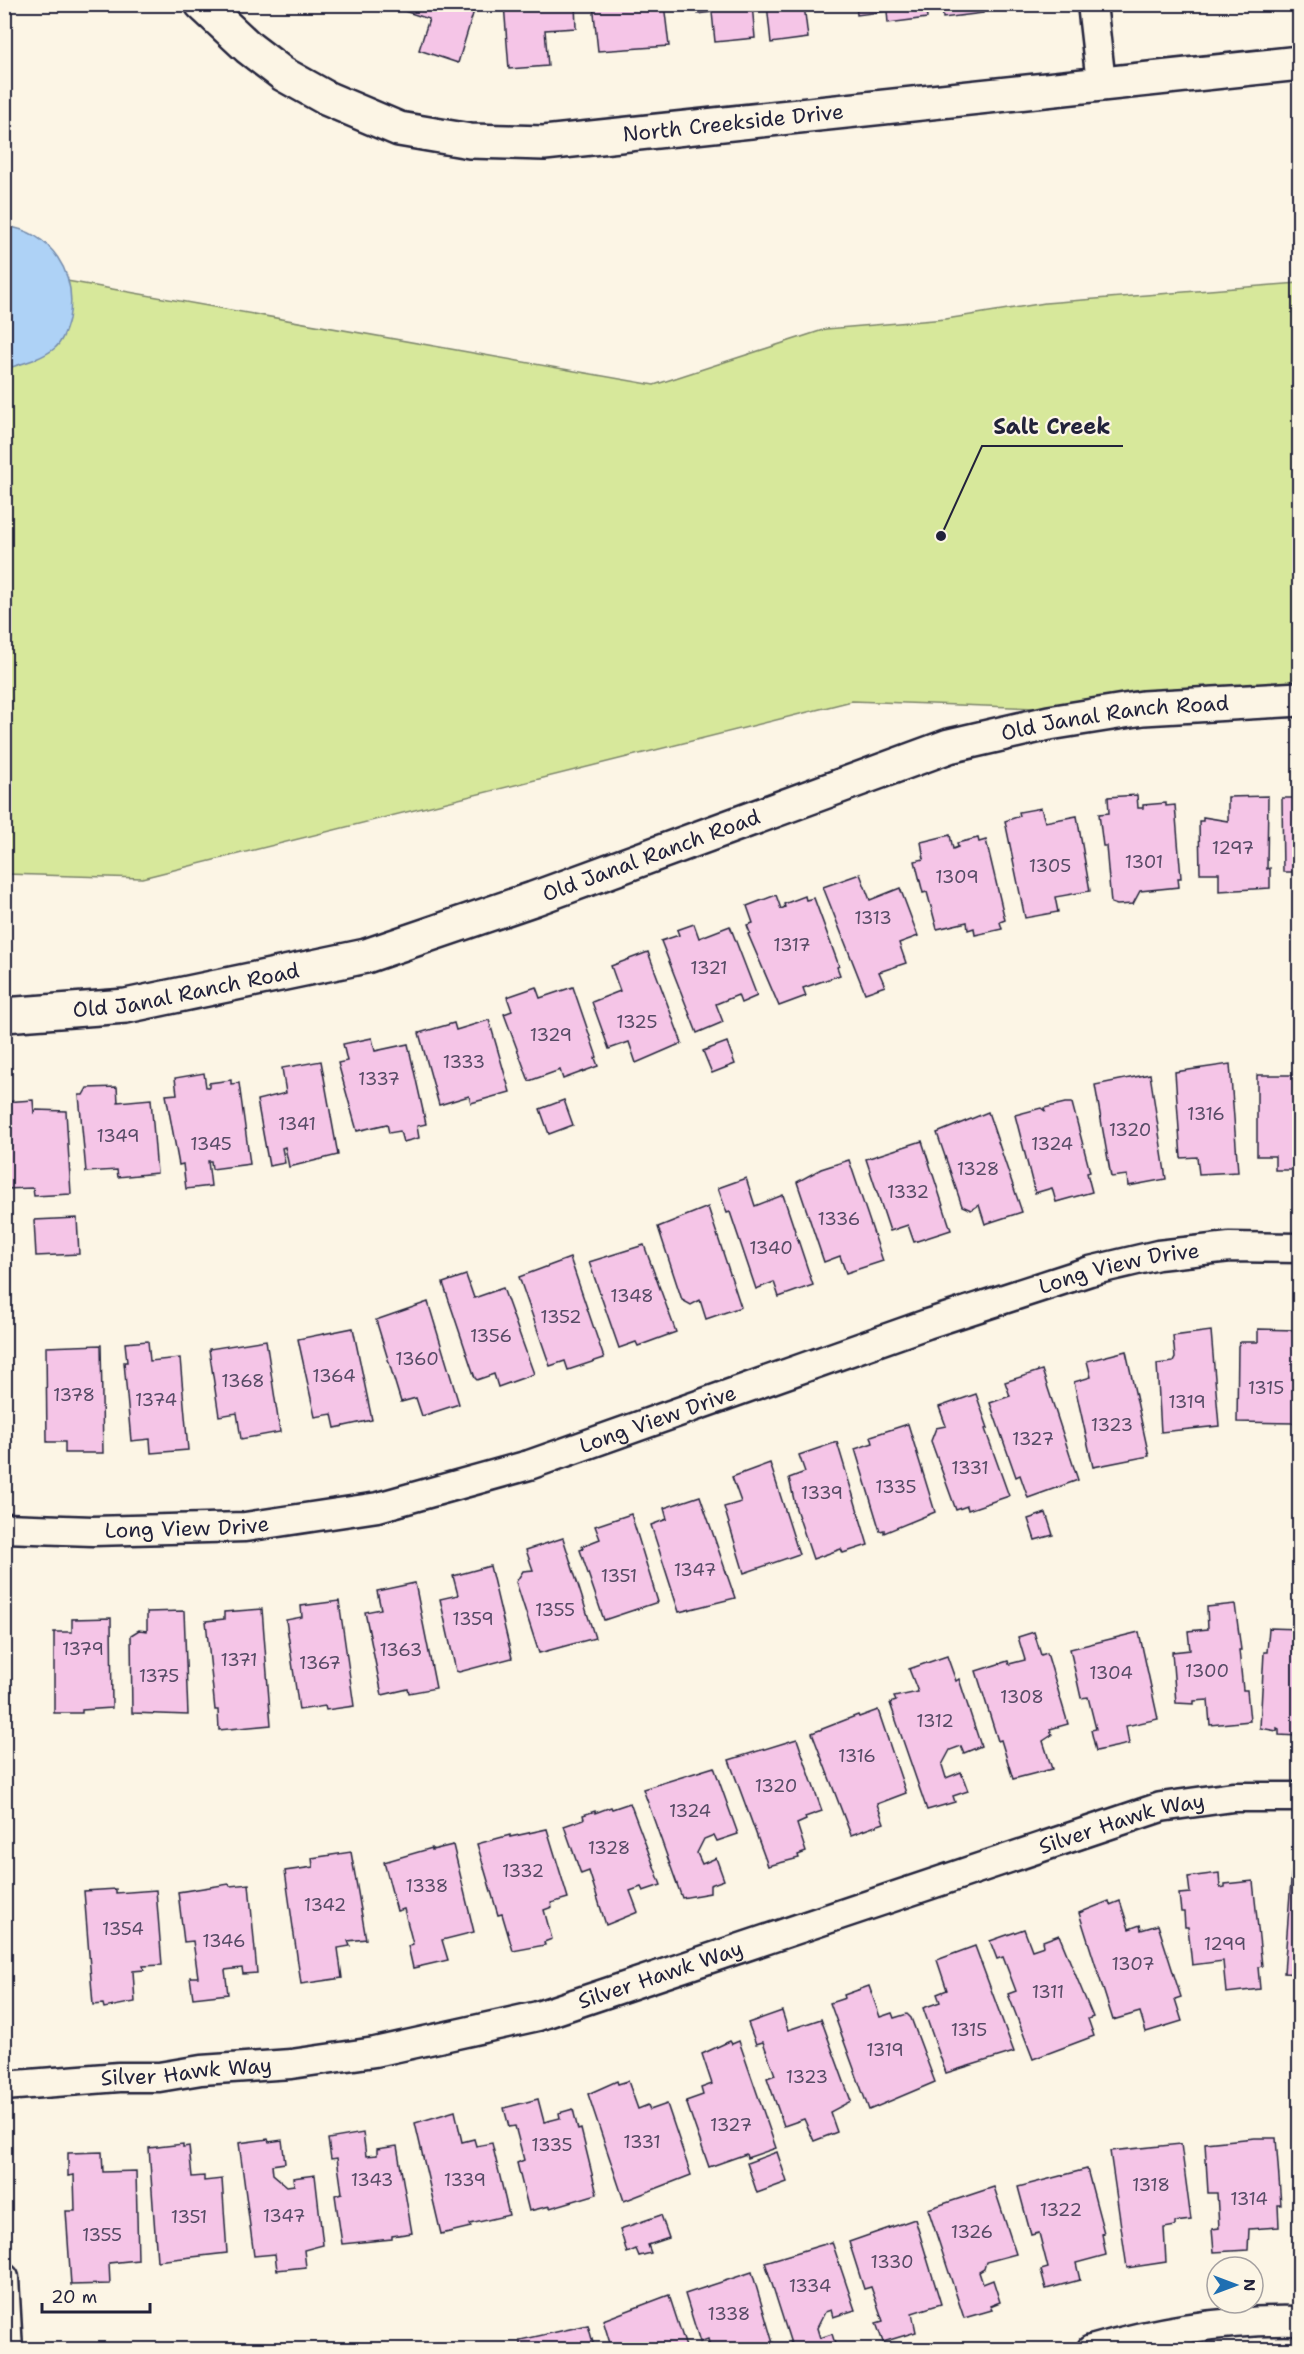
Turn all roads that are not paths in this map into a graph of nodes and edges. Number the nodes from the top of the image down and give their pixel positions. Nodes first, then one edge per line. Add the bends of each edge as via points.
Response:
1 (202, 4) edge
2 (1092, 4) edge
3 (1299, 63) edge
4 (1101, 83) junction
5 (1299, 699) edge
6 (4, 1015) edge
7 (1299, 1248) edge
8 (4, 1528) edge
9 (1299, 1797) edge
10 (4, 2086) edge
11 (4, 2278) edge
12 (1299, 2321) edge
13 (8, 2349) edge
14 (1091, 2349) edge

1 - 4 street, North Creekside Drive via 266,61 328,99 399,129 470,141 544,143
2 - 4 street
3 - 4 street, North Creekside Drive
5 - 6 street, Old Janal Ranch Road via 1143,708 1049,723 949,746 522,903 366,956 126,1006
7 - 8 street, Long View Drive via 1230,1247 1158,1255 1090,1271 529,1464 378,1507 245,1527 104,1531
9 - 10 street, Silver Hawk Way via 1233,1797 1161,1807 538,2016 448,2038 291,2064
11 - 13 street
12 - 14 street via 1270,2320 1196,2329

